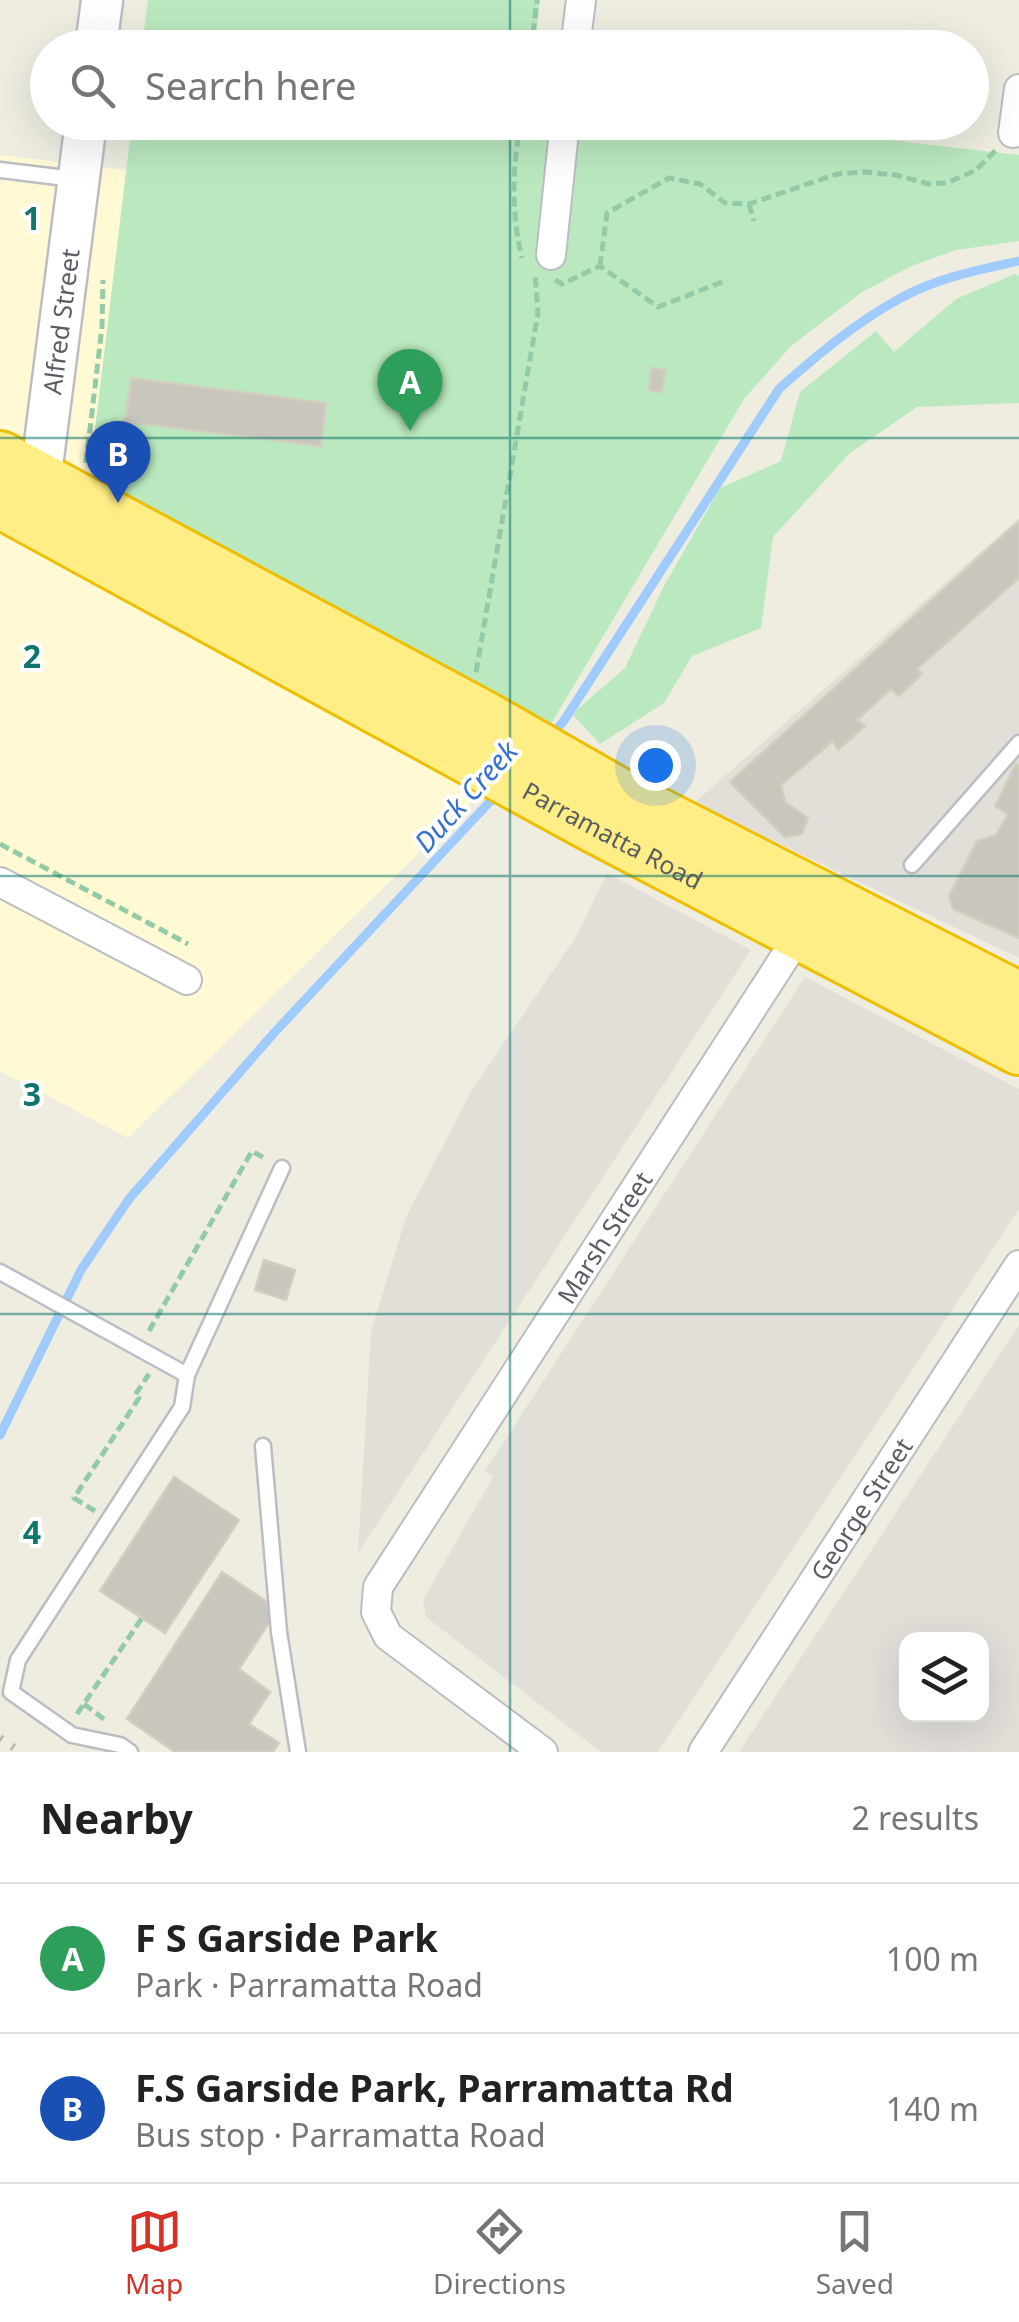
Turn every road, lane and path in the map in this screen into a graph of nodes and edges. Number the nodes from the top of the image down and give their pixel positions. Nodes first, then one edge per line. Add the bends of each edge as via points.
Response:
1 (102, 0) edge
2 (537, 0) edge
3 (581, 0) edge
4 (98, 30) edge
5 (533, 30) edge
6 (577, 30) edge
7 (1019, 89) edge
8 (1013, 134) joint
9 (84, 140) edge
10 (517, 140) edge
11 (562, 140) edge
12 (0, 170) edge
13 (78, 180) junction
14 (750, 204) junction
15 (754, 221) dead end
16 (543, 263) junction
17 (600, 266) junction
18 (727, 280) dead end
19 (102, 326) dead end
20 (32, 485) edge
21 (474, 716) junction
22 (1019, 743) edge
23 (0, 844) edge
24 (912, 865) dead end
25 (0, 882) edge
26 (811, 916) junction
27 (188, 944) dead end
28 (187, 980) dead end
29 (1019, 999) edge
30 (1019, 1048) edge
31 (282, 1168) dead end
32 (1019, 1266) edge
33 (0, 1272) edge
34 (186, 1375) junction
35 (263, 1446) dead end
36 (130, 1752) edge
37 (298, 1752) edge
38 (543, 1752) edge
39 (703, 1752) edge

1 - 4 street
2 - 5 path
3 - 6 street
7 - 8 street
8 - 14 path via 976,170 947,183 837,174
9 - 13 street, Alfred Street
10 - 16 path via 512,166 521,257
11 - 16 street
12 - 13 lane
13 - 20 street, Alfred Street
14 - 15 path
14 - 17 path via 725,203 700,184 670,178 606,213
16 - 17 path via 562,284
16 - 21 path
17 - 18 path via 658,307
19 - 20 path
20 - 21 highway, Parramatta Road
21 - 26 highway, Parramatta Road via 604,809
22 - 24 lane
23 - 27 path
25 - 28 street
26 - 29 highway, Parramatta Road
26 - 30 highway, Parramatta Road
26 - 38 street, Marsh Street via 384,1575 375,1600 388,1636
31 - 34 lane
32 - 39 street, George Street
33 - 34 lane
34 - 36 lane via 182,1408 12,1676 11,1692 72,1734
35 - 37 lane via 279,1632

